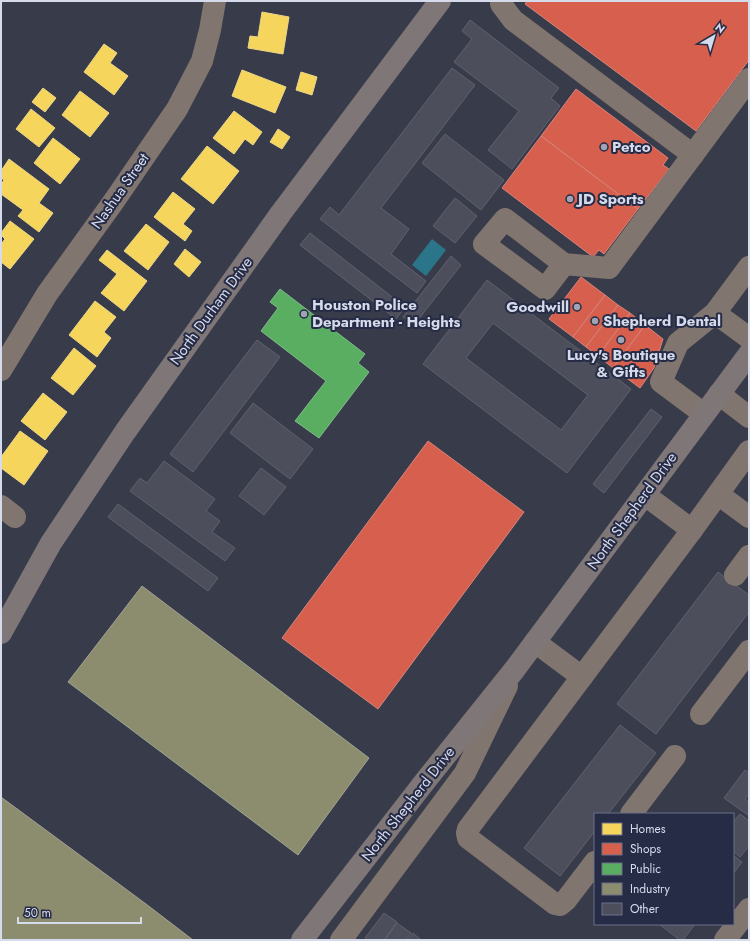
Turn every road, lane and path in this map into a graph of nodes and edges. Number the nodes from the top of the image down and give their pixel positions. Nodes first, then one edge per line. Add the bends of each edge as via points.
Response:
1 (215, 1) edge
2 (440, 1) edge
3 (501, 1) edge
4 (749, 79) edge
5 (694, 155) junction
6 (564, 264) dead end
7 (749, 267) edge
8 (715, 313) junction
9 (749, 338) edge
10 (749, 354) edge
11 (1, 370) edge
12 (719, 394) junction
13 (704, 414) junction
14 (749, 417) edge
15 (749, 451) edge
16 (718, 494) junction
17 (645, 495) junction
18 (749, 517) edge
19 (692, 530) junction
20 (749, 556) edge
21 (735, 575) dead end
22 (1, 633) edge
23 (535, 642) junction
24 (749, 651) edge
25 (515, 668) junction
26 (582, 677) junction
27 (701, 714) dead end
28 (675, 756) dead end
29 (632, 813) edge
30 (594, 863) edge
31 (749, 909) edge
32 (302, 940) edge
33 (341, 940) edge
34 (725, 940) edge

1 - 11 street, Nashua Street via 202,61 177,109 47,294
2 - 22 main road, North Durham Drive via 281,213 124,432 51,543
3 - 5 street via 513,20
4 - 5 street
5 - 6 street via 609,268
7 - 8 street
8 - 9 street
8 - 13 street via 678,343 661,382
10 - 12 main road, North Shepherd Drive
12 - 13 main road, North Shepherd Drive
12 - 14 street
13 - 17 main road, North Shepherd Drive
15 - 16 street
16 - 18 street
16 - 19 street
17 - 19 street
17 - 23 main road, North Shepherd Drive
19 - 26 street
20 - 21 street
23 - 25 main road, North Shepherd Drive
23 - 26 street
24 - 27 street
25 - 32 main road, North Shepherd Drive
25 - 33 street, North Shepherd Drive via 465,773
26 - 30 street via 467,833 468,838 555,904 566,900
28 - 29 street
31 - 34 street

